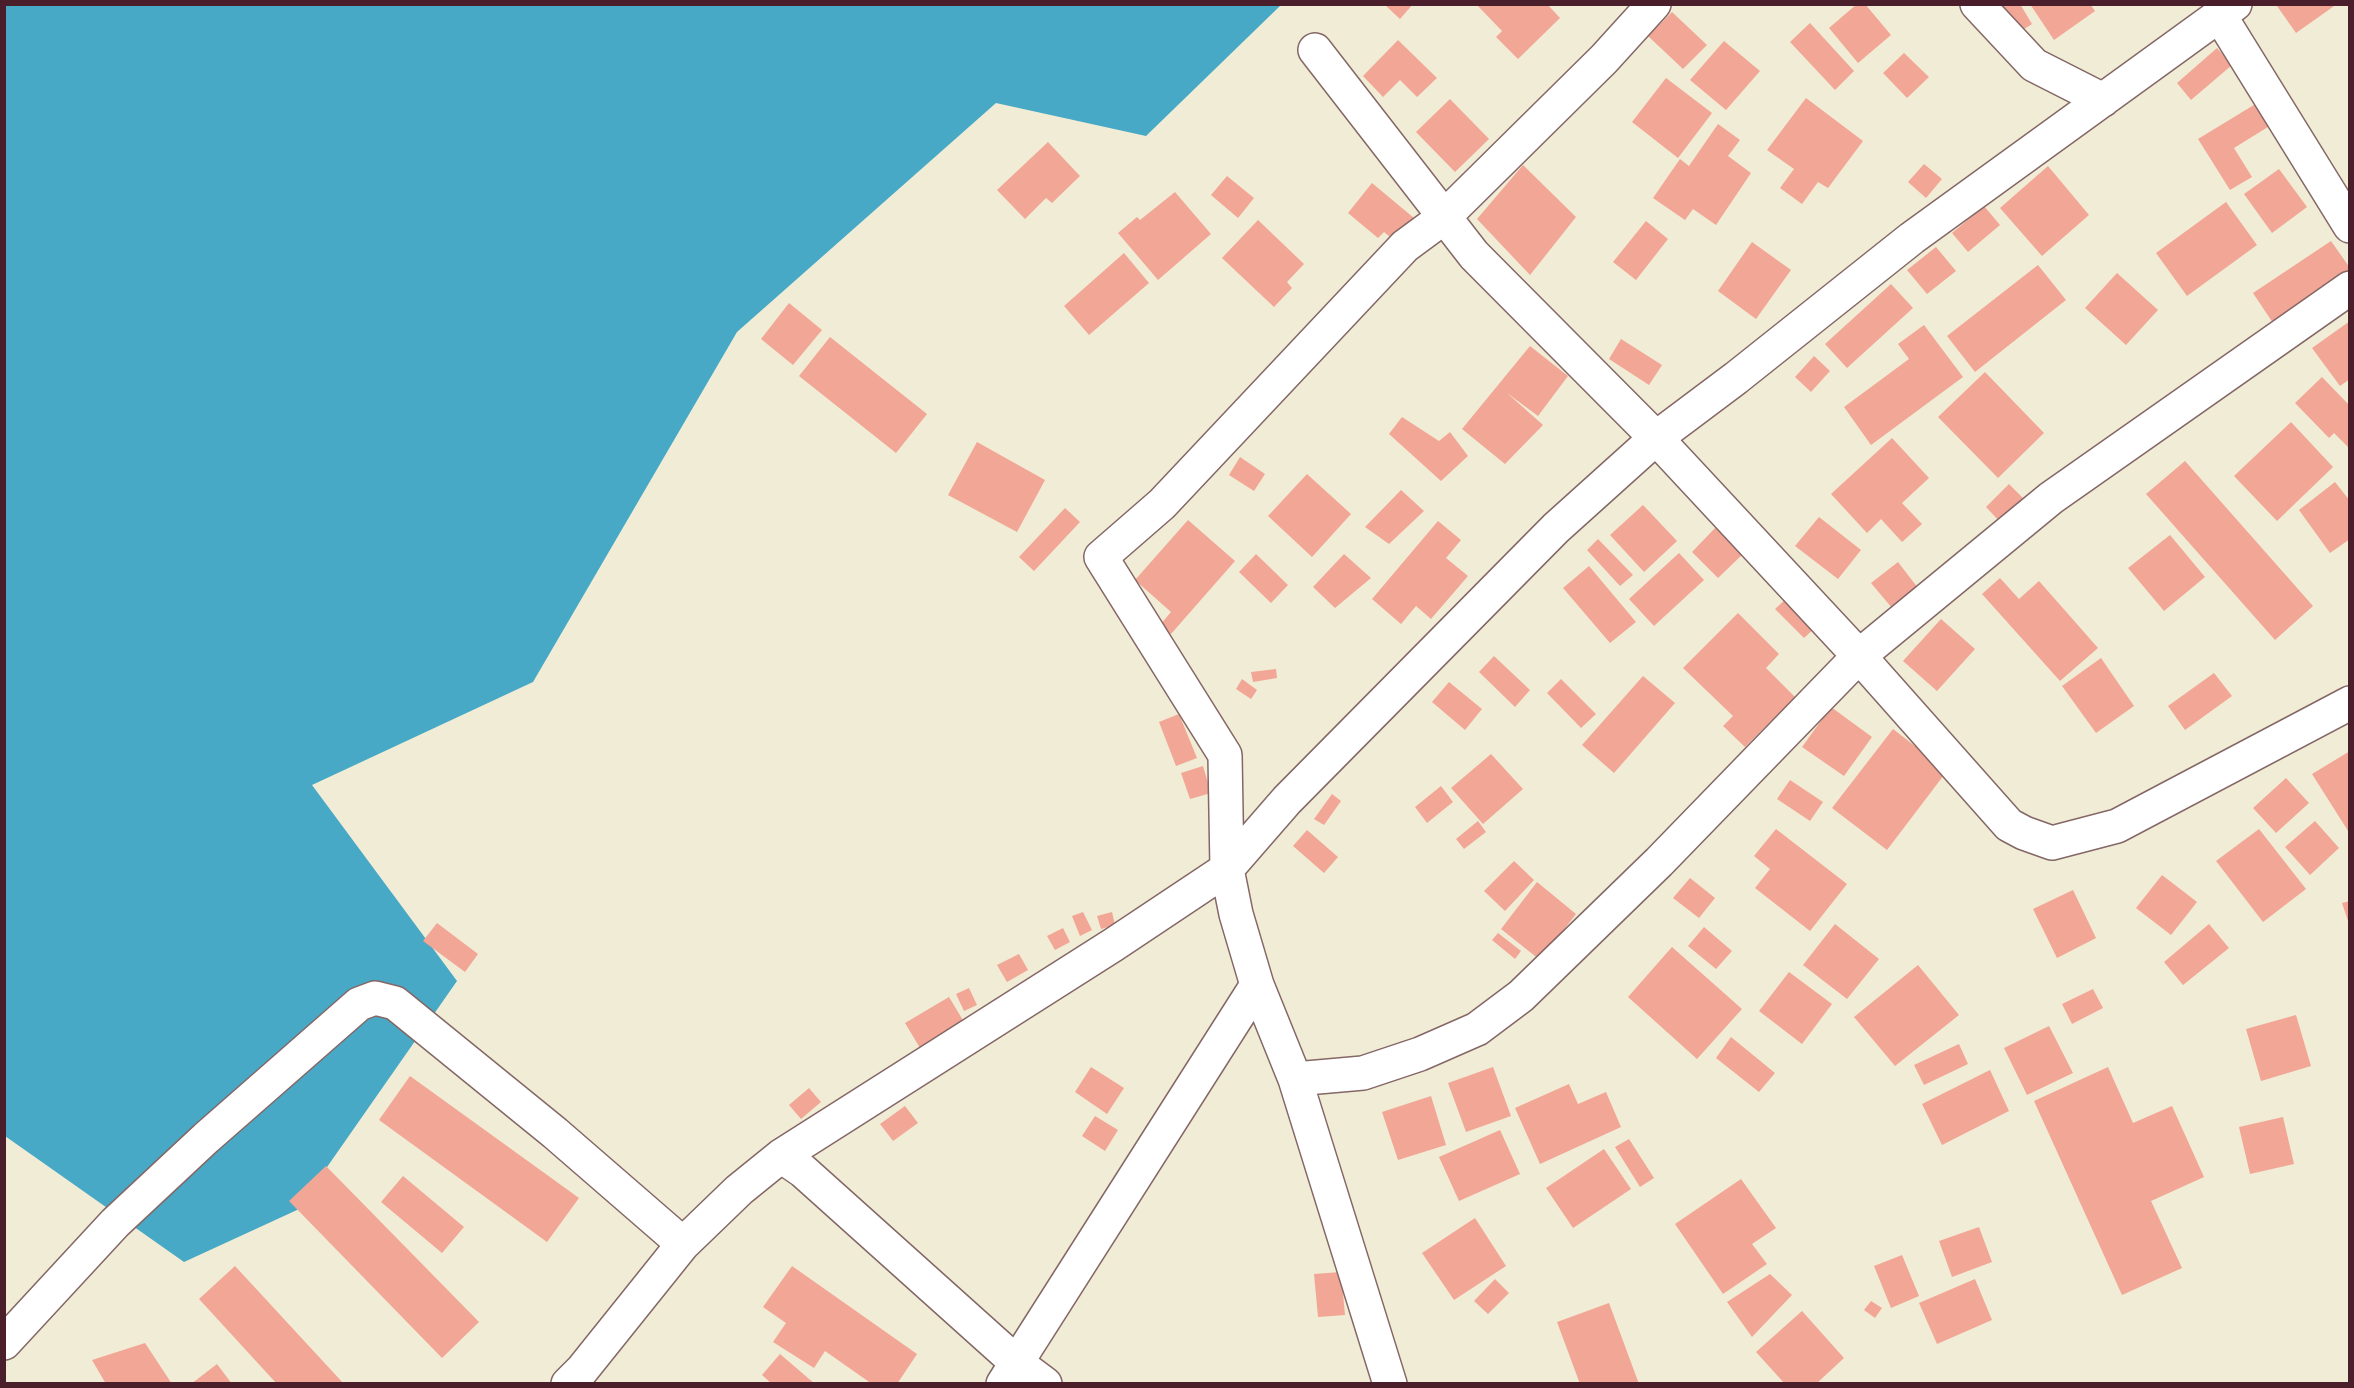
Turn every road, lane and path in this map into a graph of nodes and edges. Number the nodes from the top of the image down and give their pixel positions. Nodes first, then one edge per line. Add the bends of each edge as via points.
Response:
1 (1654, 4) edge
2 (1977, 4) edge
3 (2228, 10) edge
4 (1315, 50) dead end
5 (2103, 100) junction
6 (1443, 218) junction
7 (2349, 226) edge
8 (2349, 288) edge
9 (1656, 438) junction
10 (1859, 656) junction
11 (2349, 703) edge
12 (1227, 869) junction
13 (1257, 985) junction
14 (1295, 1079) junction
15 (781, 1156) junction
16 (683, 1244) junction
17 (4, 1343) edge
18 (1010, 1373) edge
19 (568, 1383) edge
20 (1045, 1383) edge
21 (1390, 1383) edge

1 - 6 street via 1604,59
2 - 5 street via 2034,65
3 - 5 street
3 - 7 street
4 - 6 street
5 - 9 street via 1912,238
6 - 9 street via 1474,255
6 - 12 street via 1405,246 1162,504 1101,557 1225,755
8 - 10 street via 2051,498
9 - 10 street
9 - 12 street via 1556,528 1287,800
10 - 11 street via 2009,825 2052,843 2117,825
10 - 14 street via 1659,862 1521,996 1476,1029 1420,1054 1363,1073
12 - 13 street
12 - 15 street
13 - 14 street
13 - 18 street
14 - 21 street
15 - 16 street
15 - 18 street via 803,1171
16 - 17 street via 395,1003 375,998 360,1004 206,1138 115,1223
16 - 19 street
18 - 20 street

